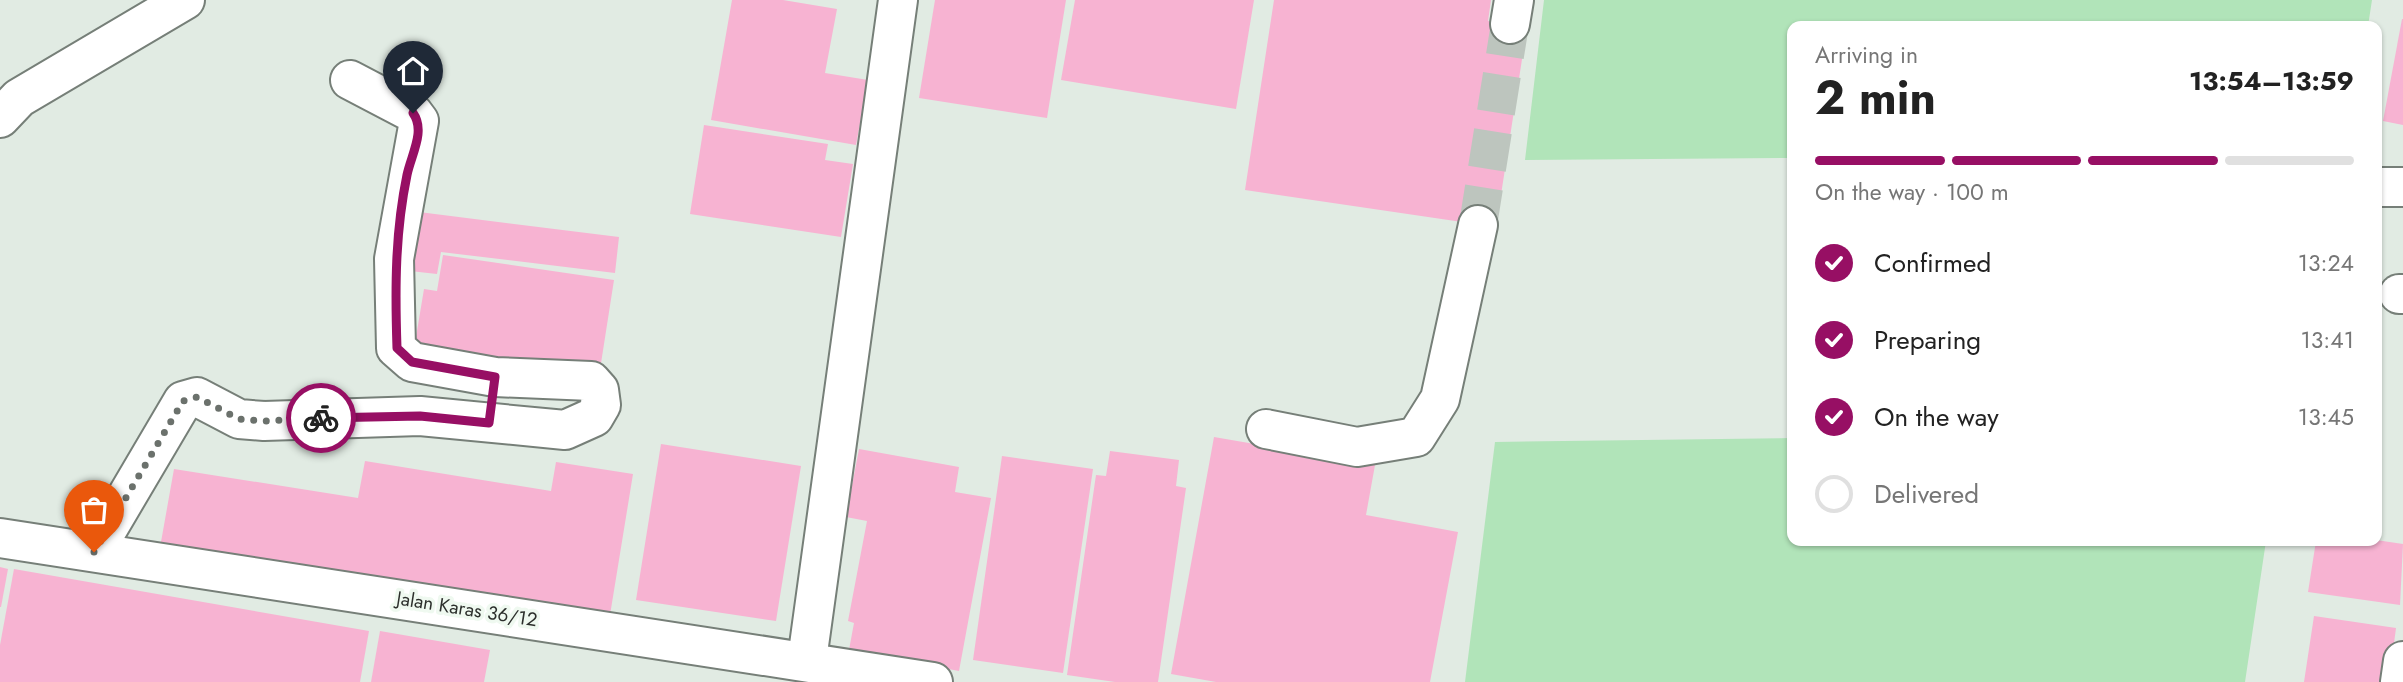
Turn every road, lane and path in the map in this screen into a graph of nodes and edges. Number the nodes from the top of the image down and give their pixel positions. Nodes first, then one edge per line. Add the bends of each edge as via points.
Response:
1 (898, 0) edge
2 (175, 3) edge
3 (350, 80) dead end
4 (0, 118) edge
5 (2382, 187) edge
6 (2403, 187) edge
7 (1478, 225) tunnel mouth
8 (495, 377) junction
9 (489, 423) junction
10 (1266, 429) dead end
11 (0, 538) edge
12 (94, 552) junction
13 (807, 660) junction
14 (2403, 661) edge
15 (933, 682) edge
16 (2400, 682) edge

1 - 13 street
2 - 4 street via 19,99
3 - 8 street via 413,113 419,121 394,258 397,348 412,362
5 - 6 street
7 - 10 street via 1440,399 1416,438 1357,447
8 - 9 street
8 - 9 street via 591,381 600,390 601,405 594,417 565,430
9 - 12 street via 420,416 264,421 239,419 197,397 183,401
11 - 12 street, Jalan Karas 36/12
12 - 13 street, Jalan Karas 36/12
13 - 15 street, Jalan Karas 36/12
14 - 16 street

